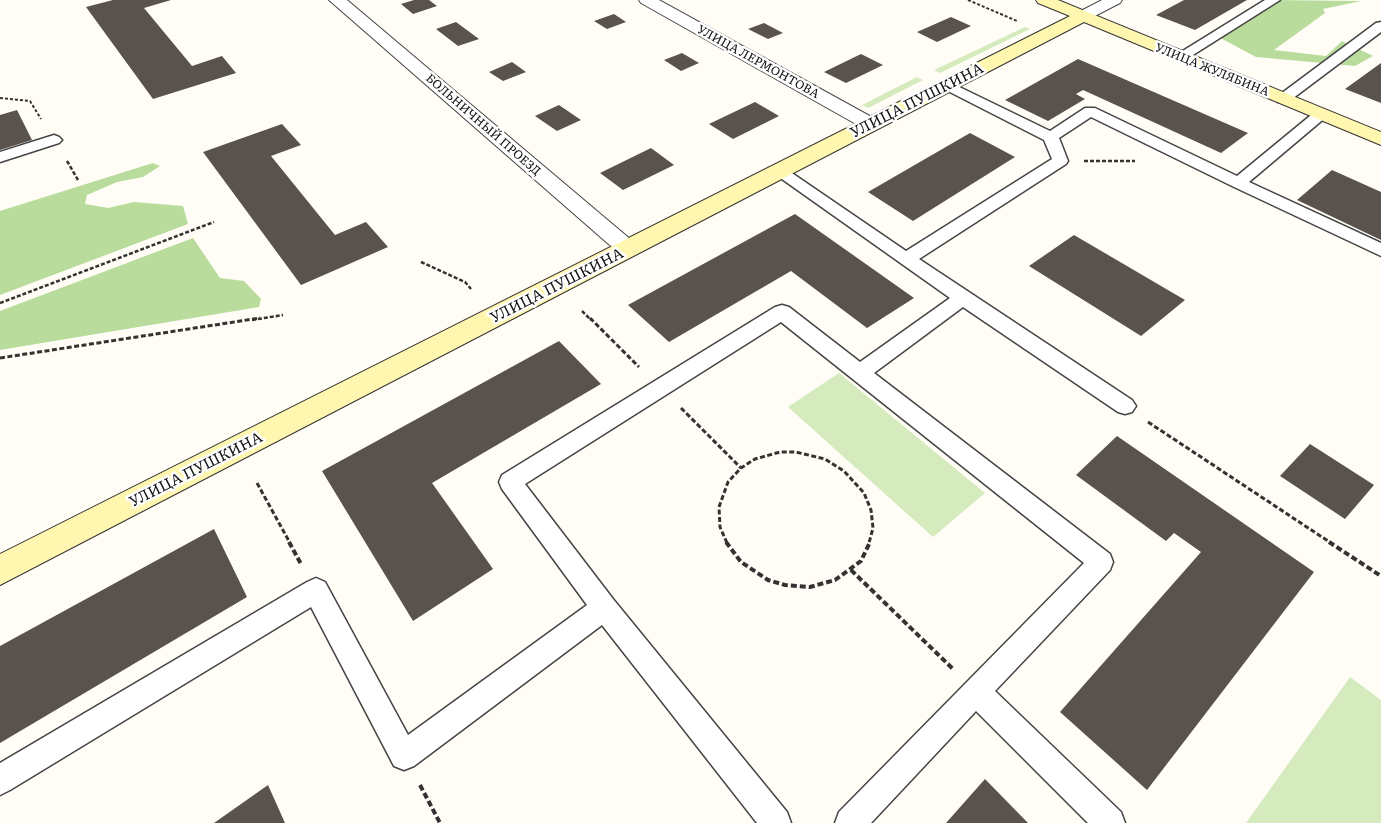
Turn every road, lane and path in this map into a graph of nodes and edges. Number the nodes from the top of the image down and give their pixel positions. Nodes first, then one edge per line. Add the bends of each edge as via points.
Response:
1 (337, 0) edge
2 (647, 0) edge
3 (1044, 0) edge
4 (1114, 0) edge
5 (1274, 0) edge
6 (1082, 16) junction
7 (1381, 26) edge
8 (1180, 57) junction
9 (947, 85) junction
10 (1283, 99) junction
11 (1321, 114) junction
12 (870, 124) junction
13 (1050, 137) junction
14 (1381, 139) edge
15 (54, 140) dead end
16 (0, 157) edge
17 (780, 172) junction
18 (1238, 183) junction
19 (214, 222) dead end
20 (628, 249) junction
21 (1381, 250) edge
22 (906, 259) junction
23 (421, 262) dead end
24 (471, 289) dead end
25 (963, 298) junction
26 (0, 303) edge
27 (283, 315) dead end
28 (0, 358) edge
29 (859, 373) junction
30 (1125, 406) joint
31 (258, 483) dead end
32 (0, 570) edge
33 (851, 570) junction
34 (1381, 576) edge
35 (316, 590) junction
36 (604, 608) junction
37 (977, 693) junction
38 (404, 756) junction
39 (0, 780) edge
40 (440, 823) edge
41 (776, 823) edge
42 (850, 823) edge
43 (1110, 823) edge

1 - 20 street, БОЛЬНИЧНЫЙ ПРОЕЗД
2 - 12 street, УЛИЦА ЛЕРМОНТОВА
3 - 6 main road, УЛИЦА ЖУЛЯБИНА
4 - 6 street, УЛИЦА ПУШКИНА
5 - 8 lane
6 - 8 main road, УЛИЦА ЖУЛЯБИНА
6 - 9 main road, УЛИЦА ПУШКИНА
7 - 10 lane
8 - 10 main road, УЛИЦА ЖУЛЯБИНА
9 - 12 main road, УЛИЦА ПУШКИНА
9 - 13 lane
10 - 11 main road, УЛИЦА ЖУЛЯБИНА
11 - 14 main road, УЛИЦА ЖУЛЯБИНА
11 - 18 lane
12 - 17 main road, УЛИЦА ПУШКИНА
13 - 18 lane via 1090,112
13 - 22 lane via 1060,161
15 - 16 lane
17 - 20 main road, УЛИЦА ПУШКИНА
17 - 22 lane
18 - 21 lane
19 - 26 path
20 - 32 main road, УЛИЦА ПУШКИНА
22 - 25 lane
23 - 24 path via 465,282
25 - 29 lane
25 - 30 lane
27 - 28 path
29 - 36 lane via 782,312 510,482
29 - 37 lane via 1101,562
30 - 34 path
31 - 35 path
33 - 33 path via 868,548 873,528 872,510 864,493 844,470 825,459 780,452 755,459 728,482 719,507 720,527 740,562 768,580 810,587 835,580
33 - 37 path
35 - 38 lane
35 - 39 lane
36 - 38 lane
36 - 41 lane
37 - 42 lane
37 - 43 lane
38 - 40 path

